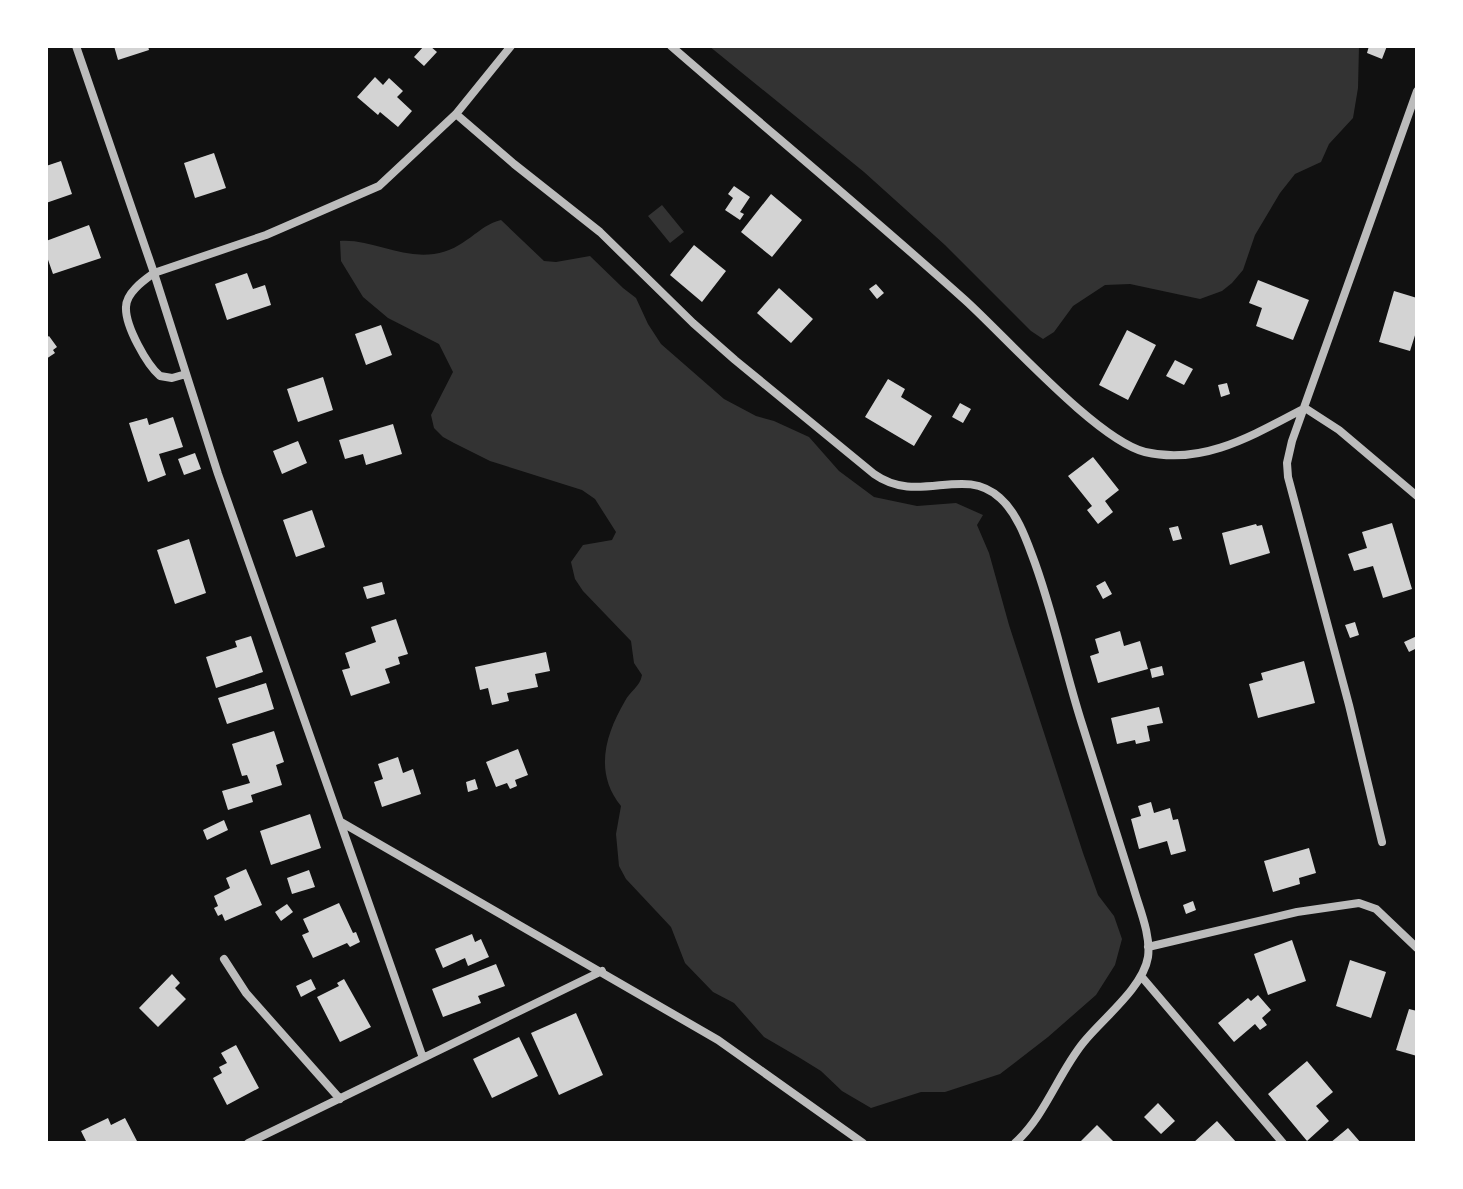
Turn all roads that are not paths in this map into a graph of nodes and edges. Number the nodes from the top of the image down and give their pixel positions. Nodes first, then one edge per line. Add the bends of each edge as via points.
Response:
1 (76, 46) edge
2 (511, 46) edge
3 (671, 46) edge
4 (1417, 91) edge
5 (456, 114) junction
6 (154, 273) junction
7 (186, 374) junction
8 (1305, 408) junction
9 (1417, 496) edge
10 (341, 822) junction
11 (1382, 842) dead end
12 (1148, 947) junction
13 (1417, 948) edge
14 (224, 959) dead end
15 (602, 971) junction
16 (1141, 976) junction
17 (423, 1058) junction
18 (340, 1099) junction
19 (248, 1143) edge
20 (863, 1143) edge
21 (1015, 1143) edge
22 (1283, 1143) edge

1 - 6 street
2 - 5 street
3 - 8 street via 1126,445 1167,455 1207,452
4 - 8 street
5 - 6 street via 394,174 364,194
5 - 12 street via 600,232 693,323 884,482 907,488 977,485 1005,503 1039,574
6 - 7 street
6 - 7 street via 130,297 129,321 156,373 168,378
7 - 10 street
8 - 9 street
8 - 11 street via 1287,473
10 - 15 street
10 - 17 street
12 - 13 street via 1359,903 1376,909
12 - 16 street
14 - 18 street via 246,993
15 - 17 street
15 - 20 street via 718,1040
16 - 21 street via 1074,1054
16 - 22 street
17 - 18 street
18 - 19 street

